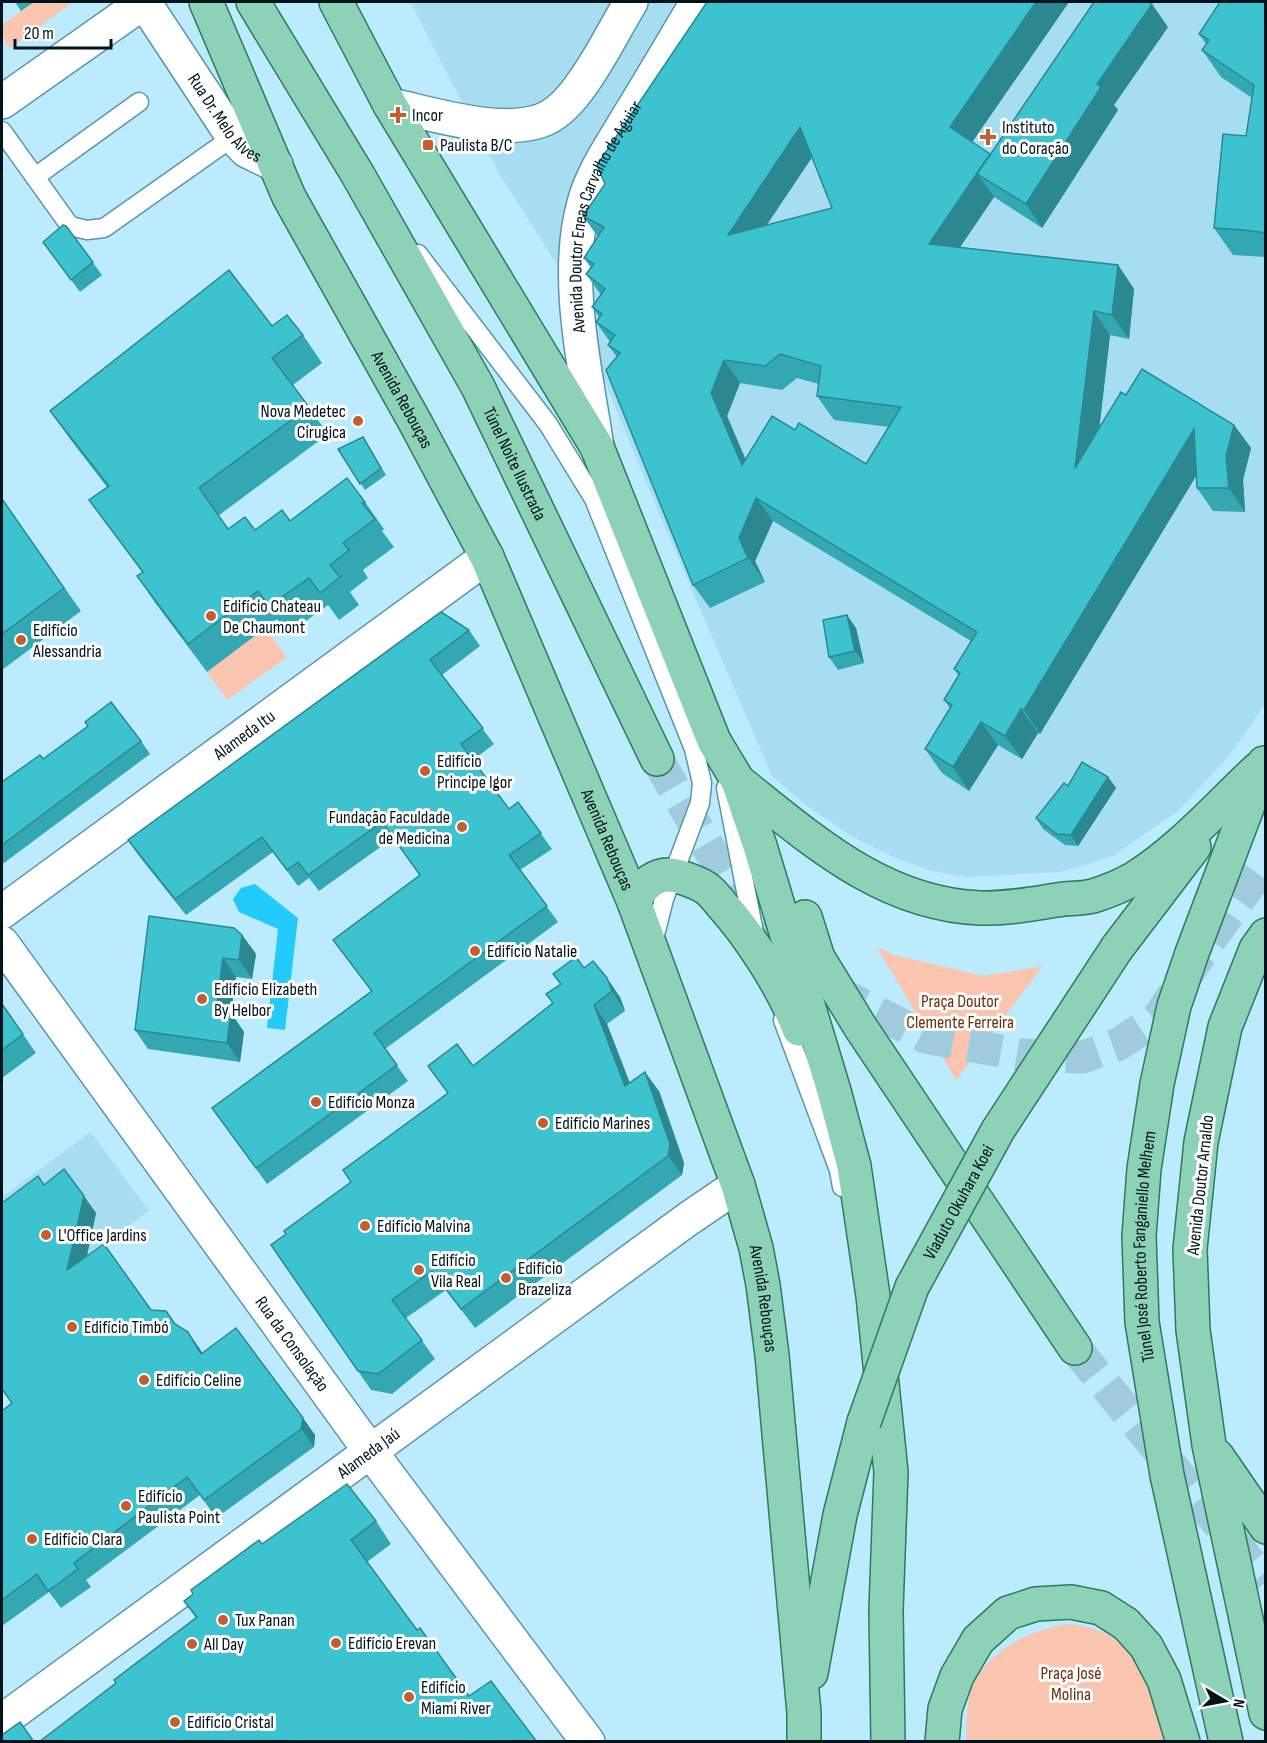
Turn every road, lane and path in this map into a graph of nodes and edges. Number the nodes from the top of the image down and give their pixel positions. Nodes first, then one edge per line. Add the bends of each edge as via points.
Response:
1 (144, 2) edge
2 (206, 2) edge
3 (253, 2) edge
4 (336, 2) edge
5 (630, 2) edge
6 (697, 2) edge
7 (2, 102) edge
8 (139, 102) dead end
9 (390, 105) junction
10 (2, 131) edge
11 (233, 137) junction
12 (276, 165) junction
13 (358, 175) junction
14 (35, 177) junction
15 (597, 447) junction
16 (487, 556) junction
17 (714, 741) junction
18 (657, 759) tunnel mouth
19 (1262, 764) edge
20 (738, 781) junction
21 (760, 846) junction
22 (672, 875) junction
23 (634, 902) junction
24 (2, 912) edge
25 (1266, 935) edge
26 (2, 944) edge
27 (651, 950) junction
28 (762, 960) junction
29 (834, 1091) junction
30 (738, 1185) junction
31 (1074, 1348) tunnel mouth
32 (1209, 1444) junction
33 (370, 1451) junction
34 (891, 1472) junction
35 (1266, 1527) edge
36 (1266, 1713) edge
37 (2, 1721) edge
38 (804, 1727) edge
39 (588, 1742) edge
40 (888, 1742) edge
41 (942, 1742) edge
42 (1183, 1742) edge
43 (1226, 1742) edge

1 - 7 street
1 - 11 street, Rua Dr. Melo Alves
2 - 12 main road, Avenida Rebouças
3 - 13 main road
4 - 9 main road
5 - 9 street via 584,82 564,105 541,120 509,126 476,123
6 - 15 street, Avenida Doutor Eneas Carvalho de Aguiar via 596,172 584,203 577,239 576,285
8 - 14 lane
9 - 15 main road
10 - 14 lane
11 - 12 street, Rua Dr. Melo Alves via 247,151
11 - 14 lane via 104,228 70,226
12 - 16 main road, Avenida Rebouças via 289,197
13 - 18 main road, Túnel Noite Ilustrada via 478,387
13 - 22 lane via 548,424 594,499 694,749 702,783 700,803
15 - 17 main road
16 - 23 main road, Avenida Rebouças
16 - 24 street, Alameda Itu
17 - 20 main road
17 - 28 lane
19 - 20 main road via 1170,852 1133,879 1093,896 989,908 936,903 878,882 828,853
19 - 38 main road, Viaduto Okuhara Koei, bridge via 1233,794 1117,948 998,1130 912,1287 864,1422 840,1515
19 - 43 main road, Túnel José Roberto Fanganiello Melhem via 1174,1006 1144,1169 1139,1236 1142,1322 1167,1475
20 - 21 main road
21 - 29 main road
21 - 31 main road via 794,881 818,958 861,1028
22 - 23 main road via 645,884
22 - 27 lane
22 - 28 main road via 708,889 746,934
23 - 27 main road, Avenida Rebouças
25 - 32 main road, Avenida Doutor Arnaldo via 1256,949 1225,1027 1200,1142 1190,1249 1194,1330
26 - 33 street, Rua da Consolação
27 - 30 main road, Avenida Rebouças
28 - 29 main road via 792,1011 814,1075
28 - 34 lane via 839,1170 861,1277
29 - 34 main road via 854,1166 873,1296
30 - 33 street, Alameda Jaú
30 - 38 main road, Avenida Rebouças via 764,1285
32 - 35 main road
32 - 36 main road
33 - 37 street, Alameda Jaú
33 - 39 street, Rua da Consolação
34 - 40 main road via 886,1610
41 - 42 main road via 945,1709 957,1676 978,1641 1008,1613 1036,1604 1071,1602 1101,1608 1126,1624 1146,1646 1164,1680

